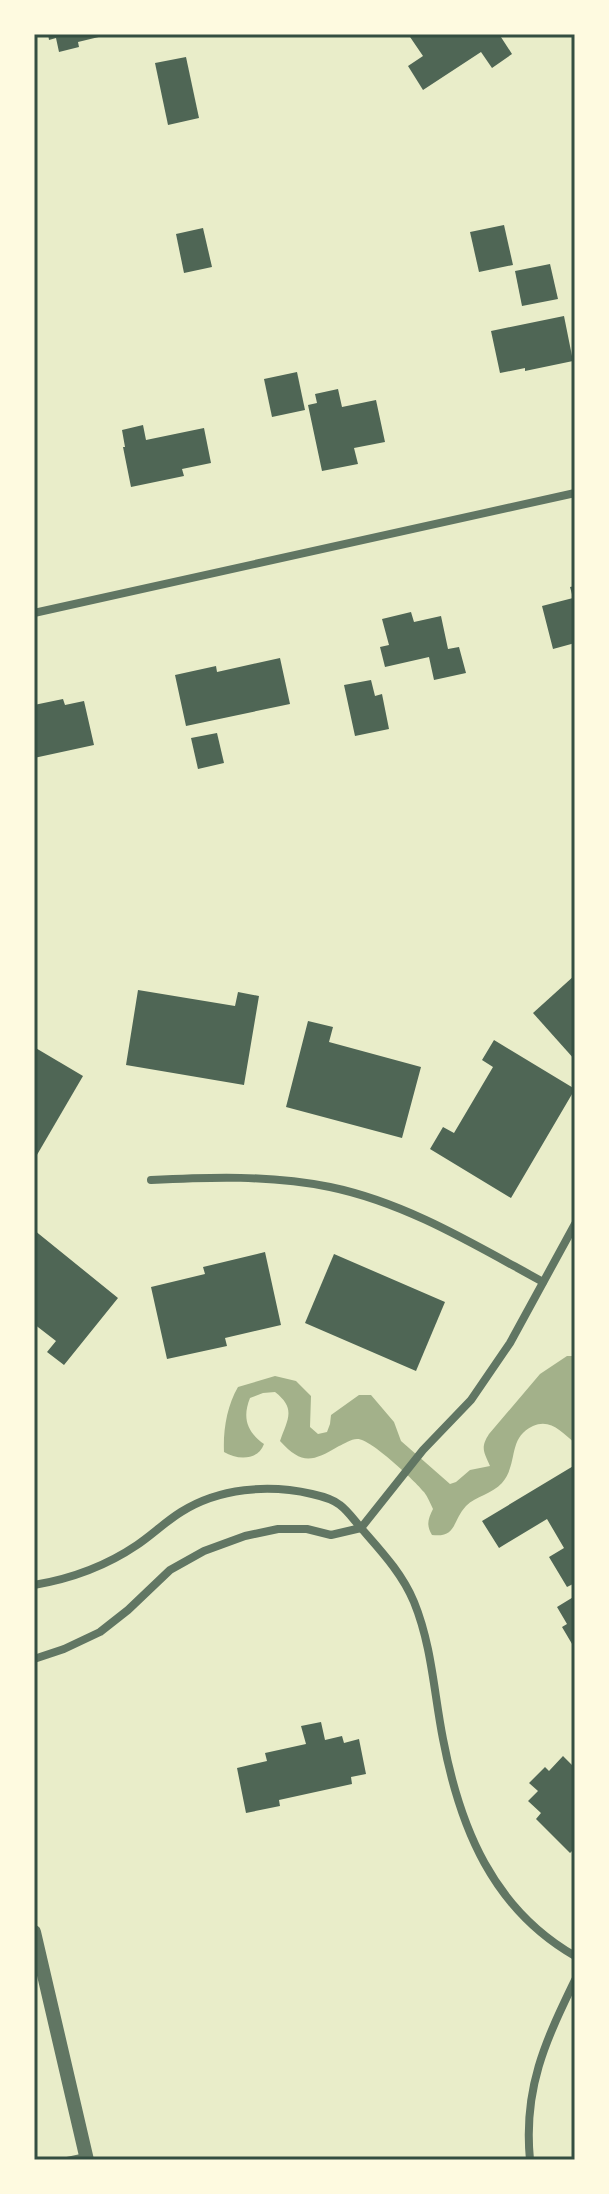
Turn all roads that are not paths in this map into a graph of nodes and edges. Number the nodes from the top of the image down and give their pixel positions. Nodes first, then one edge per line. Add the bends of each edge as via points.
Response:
1 (575, 493) edge
2 (34, 613) edge
3 (151, 1180) dead end
4 (575, 1224) edge
5 (543, 1282) junction
6 (361, 1528) junction
7 (34, 1585) edge
8 (34, 1659) edge
9 (34, 1932) edge
10 (575, 1956) edge
11 (575, 1980) edge
12 (86, 2158) edge
13 (67, 2160) edge
14 (530, 2160) edge

1 - 2 street
3 - 5 street via 250,1177 331,1187 405,1211
4 - 5 street
5 - 6 street via 471,1400
6 - 7 street via 339,1504 320,1495 290,1489 241,1490 182,1511 136,1546 94,1568
6 - 8 street via 331,1535 278,1529 204,1551 170,1570 100,1632
6 - 10 street via 397,1571 414,1603 453,1786 476,1850 515,1908 541,1934
9 - 12 street
11 - 14 street via 542,2051 531,2096
12 - 13 lane

